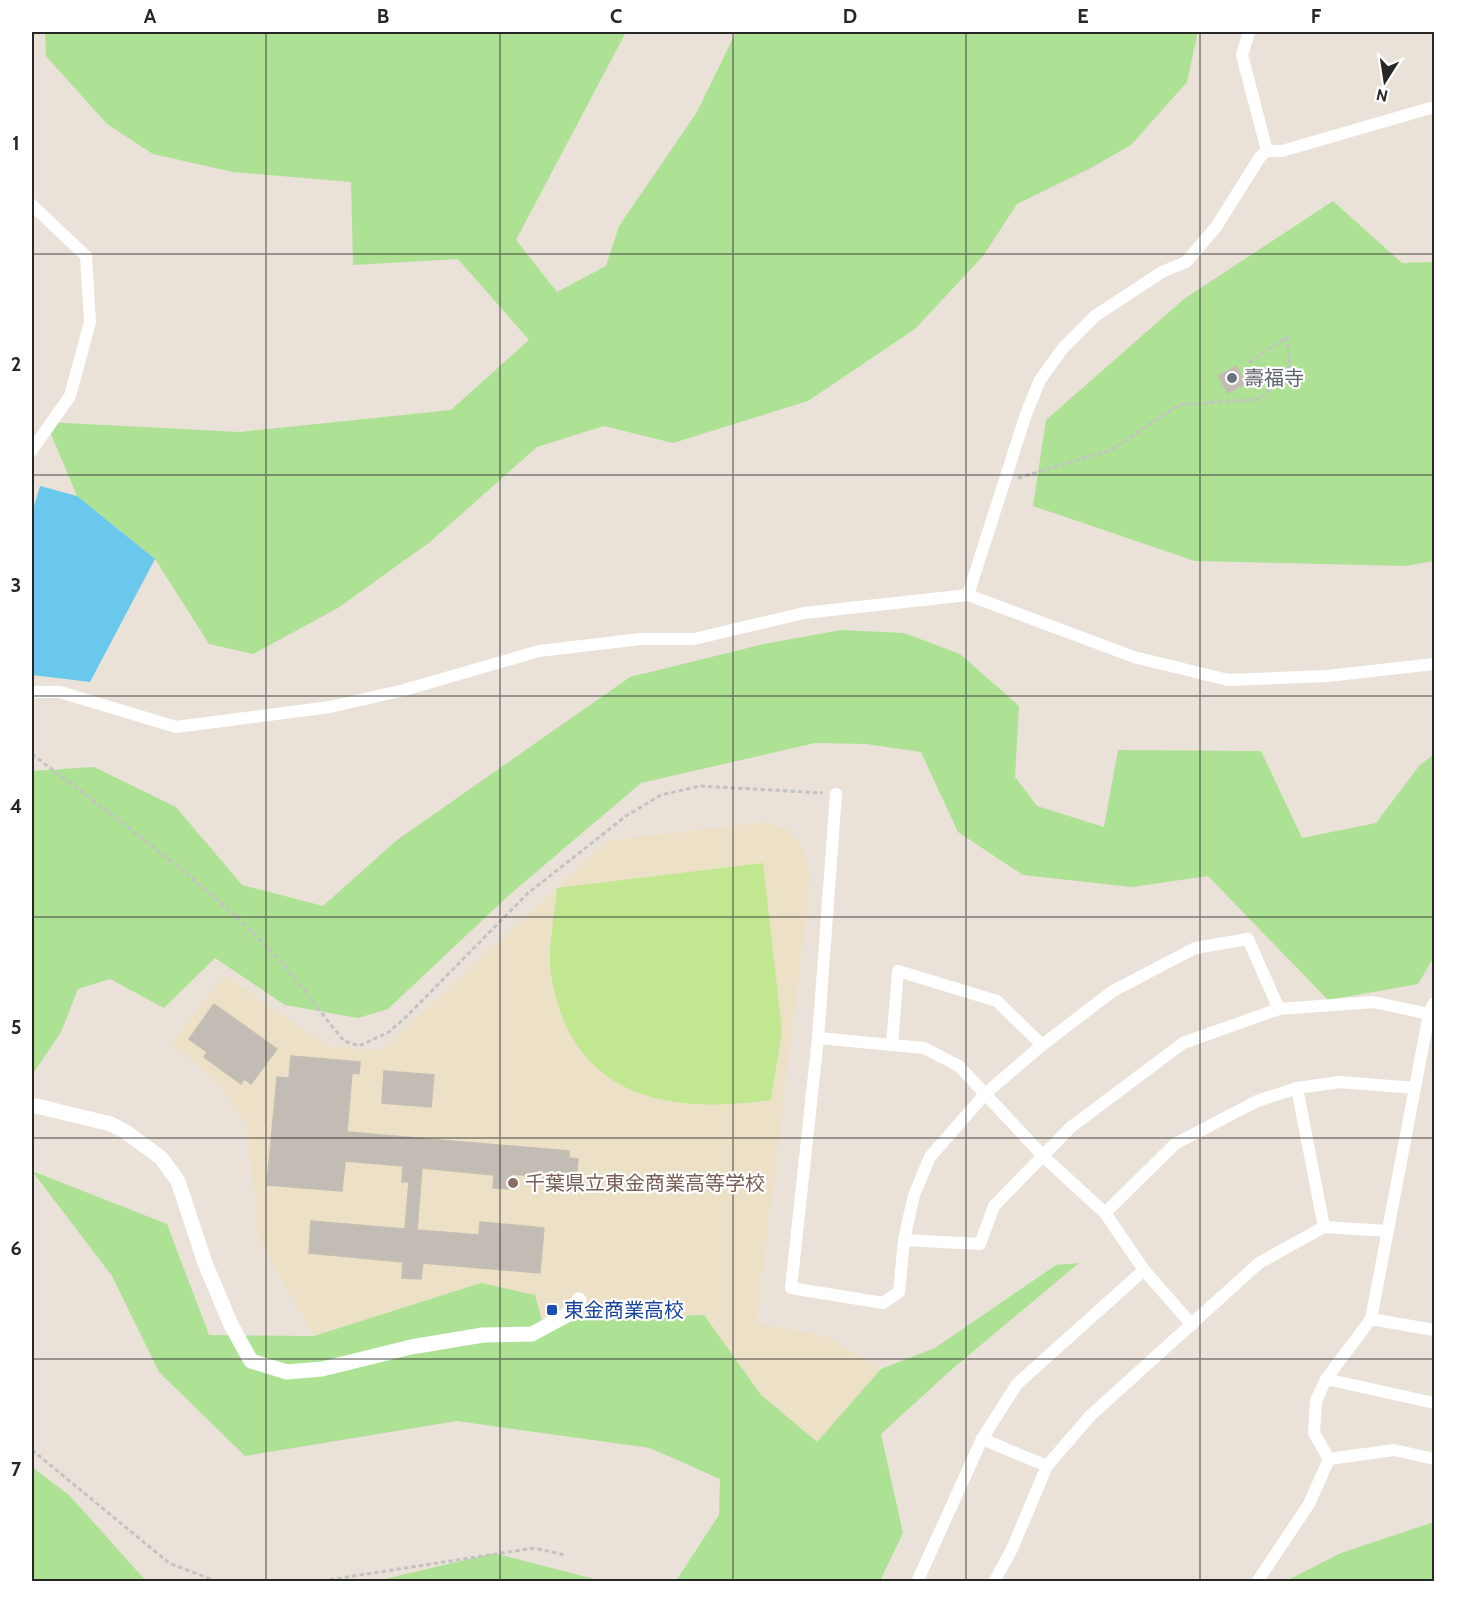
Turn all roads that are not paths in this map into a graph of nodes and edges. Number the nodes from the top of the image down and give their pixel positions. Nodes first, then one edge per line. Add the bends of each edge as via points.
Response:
1 (1249, 32) edge
2 (1434, 107) edge
3 (1267, 151) junction
4 (32, 205) edge
5 (32, 450) edge
6 (969, 595) junction
7 (1434, 664) edge
8 (32, 692) edge
9 (836, 794) road end
10 (1280, 1009) junction
11 (1433, 1011) edge
12 (818, 1038) junction
13 (1042, 1045) junction
14 (892, 1046) junction
15 (1297, 1088) junction
16 (1415, 1088) junction
17 (985, 1094) junction
18 (32, 1105) edge
19 (1044, 1157) junction
20 (1105, 1213) junction
21 (1324, 1227) junction
22 (1388, 1231) junction
23 (904, 1240) junction
24 (1143, 1270) junction
25 (579, 1300) dead end
26 (1371, 1319) junction
27 (1192, 1325) junction
28 (1434, 1330) edge
29 (1326, 1380) junction
30 (1434, 1403) edge
31 (982, 1439) junction
32 (1434, 1458) edge
33 (1329, 1459) junction
34 (1047, 1466) junction
35 (918, 1581) edge
36 (994, 1581) edge
37 (1257, 1581) edge

1 - 3 street via 1242,55
2 - 3 street via 1282,151
3 - 6 street via 1216,227 1186,262 1162,272 1095,316 1063,348 1040,380
4 - 5 street via 86,256 90,322 70,396
6 - 7 street via 1134,657 1228,680 1327,676
6 - 8 street via 804,614 694,639 641,639 539,651 330,707 176,727 60,692
9 - 12 street
10 - 11 street via 1373,1002
10 - 13 street via 1248,939 1195,948 1113,991
10 - 19 street via 1183,1043 1071,1127
11 - 16 street
12 - 14 street
12 - 23 street via 791,1288 883,1303 899,1292
13 - 14 street via 998,1001 898,971
13 - 17 street
14 - 17 street via 924,1048 959,1065
15 - 16 street via 1340,1082
15 - 20 street via 1257,1101 1175,1144
15 - 21 street
16 - 22 street
17 - 19 street
17 - 23 street via 930,1158 914,1195
18 - 25 street via 111,1124 161,1158 178,1181 204,1263 251,1361 287,1372 321,1369 411,1347 483,1335 532,1334 567,1315
19 - 20 street
19 - 23 street via 994,1206 980,1244
20 - 24 street
21 - 22 street
21 - 27 street via 1259,1263
22 - 26 street
24 - 27 street
24 - 31 street via 1017,1384
26 - 28 street
26 - 29 street
27 - 34 street via 1090,1416
29 - 30 street
29 - 33 street via 1316,1401 1314,1433
31 - 34 street
31 - 35 street
32 - 33 street via 1394,1450
33 - 37 street via 1309,1504
34 - 36 street

